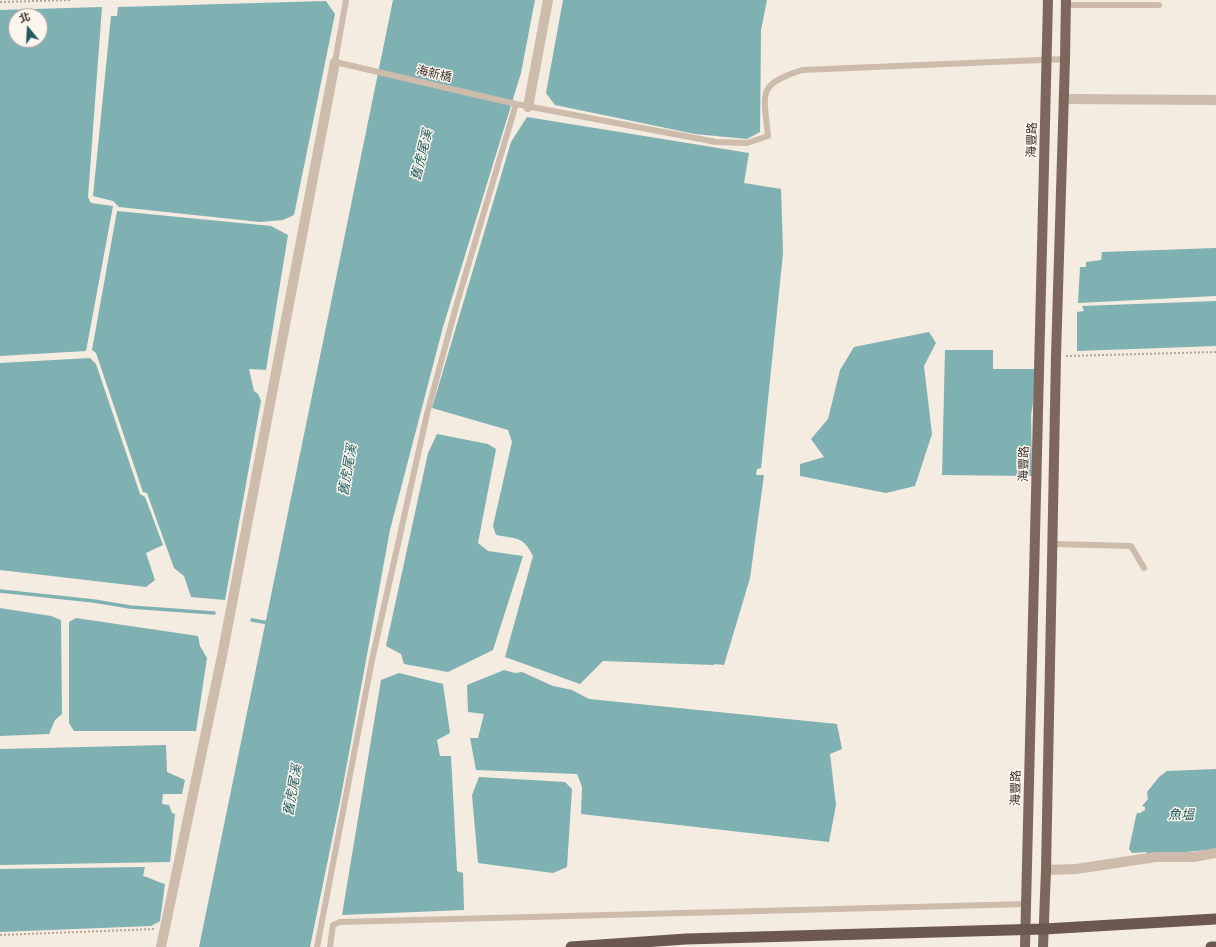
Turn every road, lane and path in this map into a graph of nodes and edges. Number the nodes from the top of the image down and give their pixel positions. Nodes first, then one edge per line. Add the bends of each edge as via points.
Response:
1 (72, 0) edge
2 (346, 0) edge
3 (548, 0) edge
4 (1048, 0) edge
5 (0, 2) edge
6 (1066, 2) edge
7 (1159, 5) dead end
8 (1047, 59) junction
9 (1066, 60) junction
10 (335, 62) junction
11 (1064, 100) junction
12 (1216, 100) edge
13 (516, 104) junction
14 (528, 107) junction
15 (1216, 352) edge
16 (1056, 356) junction
17 (1054, 544) junction
18 (1144, 568) dead end
19 (1216, 853) edge
20 (1046, 870) junction
21 (1027, 904) junction
22 (1216, 919) edge
23 (165, 928) junction
24 (1026, 929) junction
25 (1044, 929) junction
26 (0, 935) edge
27 (1216, 946) edge
28 (162, 947) edge
29 (316, 947) edge
30 (330, 947) edge
31 (571, 947) edge
32 (1025, 947) edge
33 (1043, 947) edge
34 (1210, 947) edge

1 - 5 path
2 - 10 lane
3 - 14 street
4 - 8 main road, 海豐路
6 - 7 lane
6 - 9 main road
8 - 9 lane
8 - 14 lane, 海新橋 via 802,70 783,76 770,85 764,98 768,136 747,143 716,142
8 - 21 main road, 海豐路
9 - 11 main road
10 - 13 lane, 海新橋
10 - 23 street via 223,651
11 - 12 street
11 - 16 main road
13 - 14 lane, 海新橋
13 - 29 lane via 427,414 372,660
15 - 16 path
16 - 17 main road
17 - 18 lane via 1131,546
17 - 20 main road
19 - 20 street
20 - 25 main road
21 - 24 main road, 海豐路
21 - 30 lane via 340,922 333,925
22 - 25 highway
23 - 26 path
23 - 28 street
24 - 25 highway
24 - 31 highway via 686,940
24 - 32 main road, 海豐路
25 - 33 main road
27 - 34 highway

